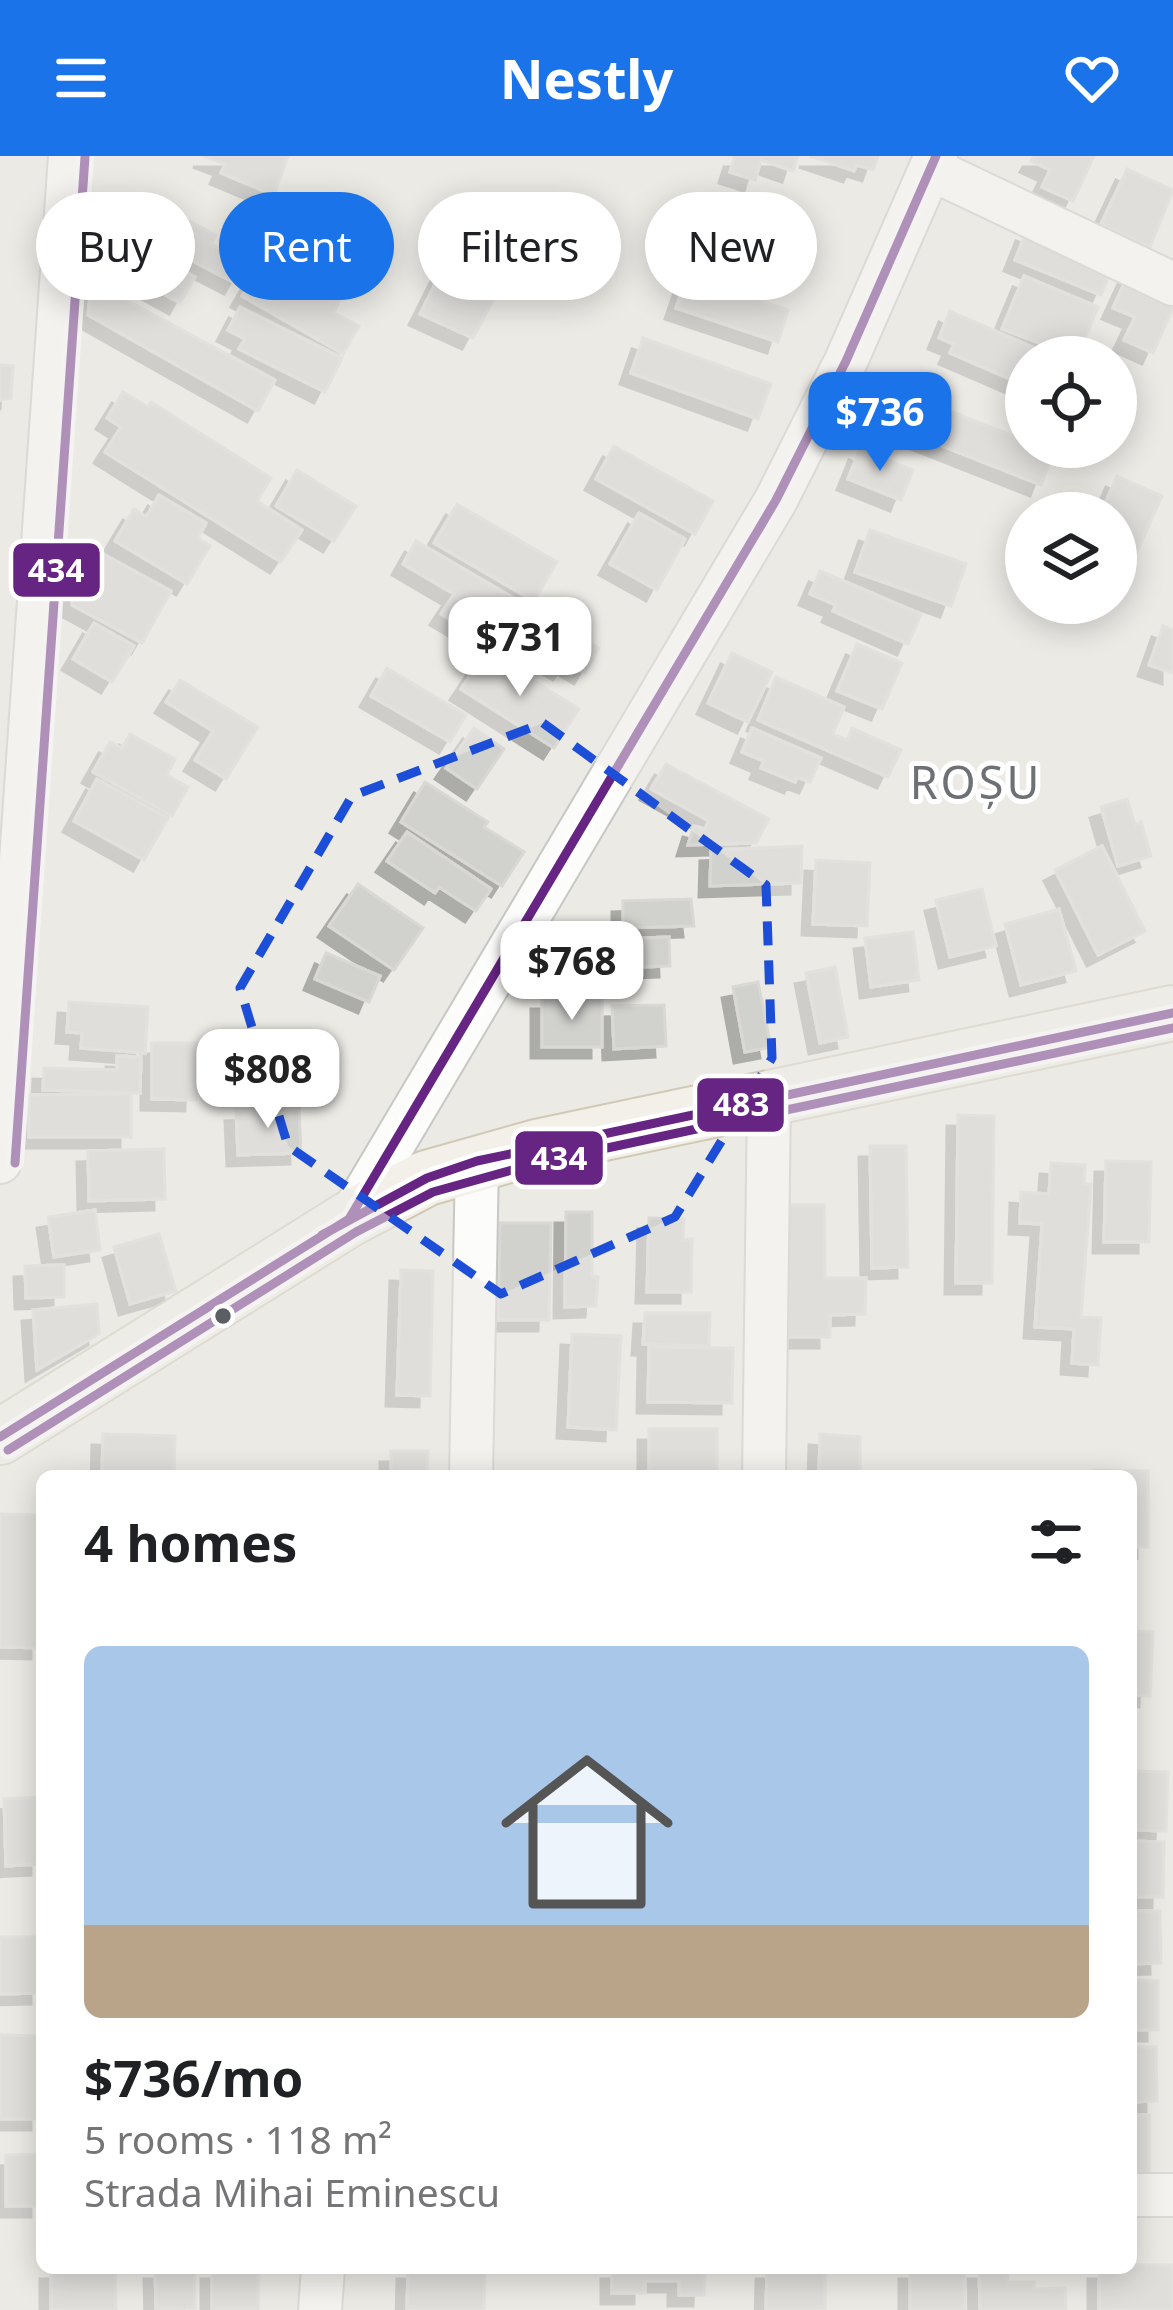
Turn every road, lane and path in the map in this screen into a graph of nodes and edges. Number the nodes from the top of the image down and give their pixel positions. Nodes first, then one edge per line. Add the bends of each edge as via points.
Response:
1 (70, 156) edge
2 (933, 163) edge
3 (1173, 284) edge
4 (18, 615) edge
5 (1173, 1013) edge
6 (769, 1100) junction
7 (0, 1156) edge
8 (477, 1161) junction
9 (349, 1219) junction
10 (0, 1437) edge
11 (471, 1470) edge
12 (764, 1470) edge
13 (1137, 2195) edge
14 (1173, 2195) edge
15 (323, 2274) edge
16 (320, 2310) edge

1 - 4 street
2 - 3 street
2 - 9 street via 776,500
4 - 7 street
5 - 6 main road
6 - 8 main road
6 - 12 street
8 - 9 main road
8 - 11 street
9 - 10 main road
13 - 14 street
15 - 16 street

